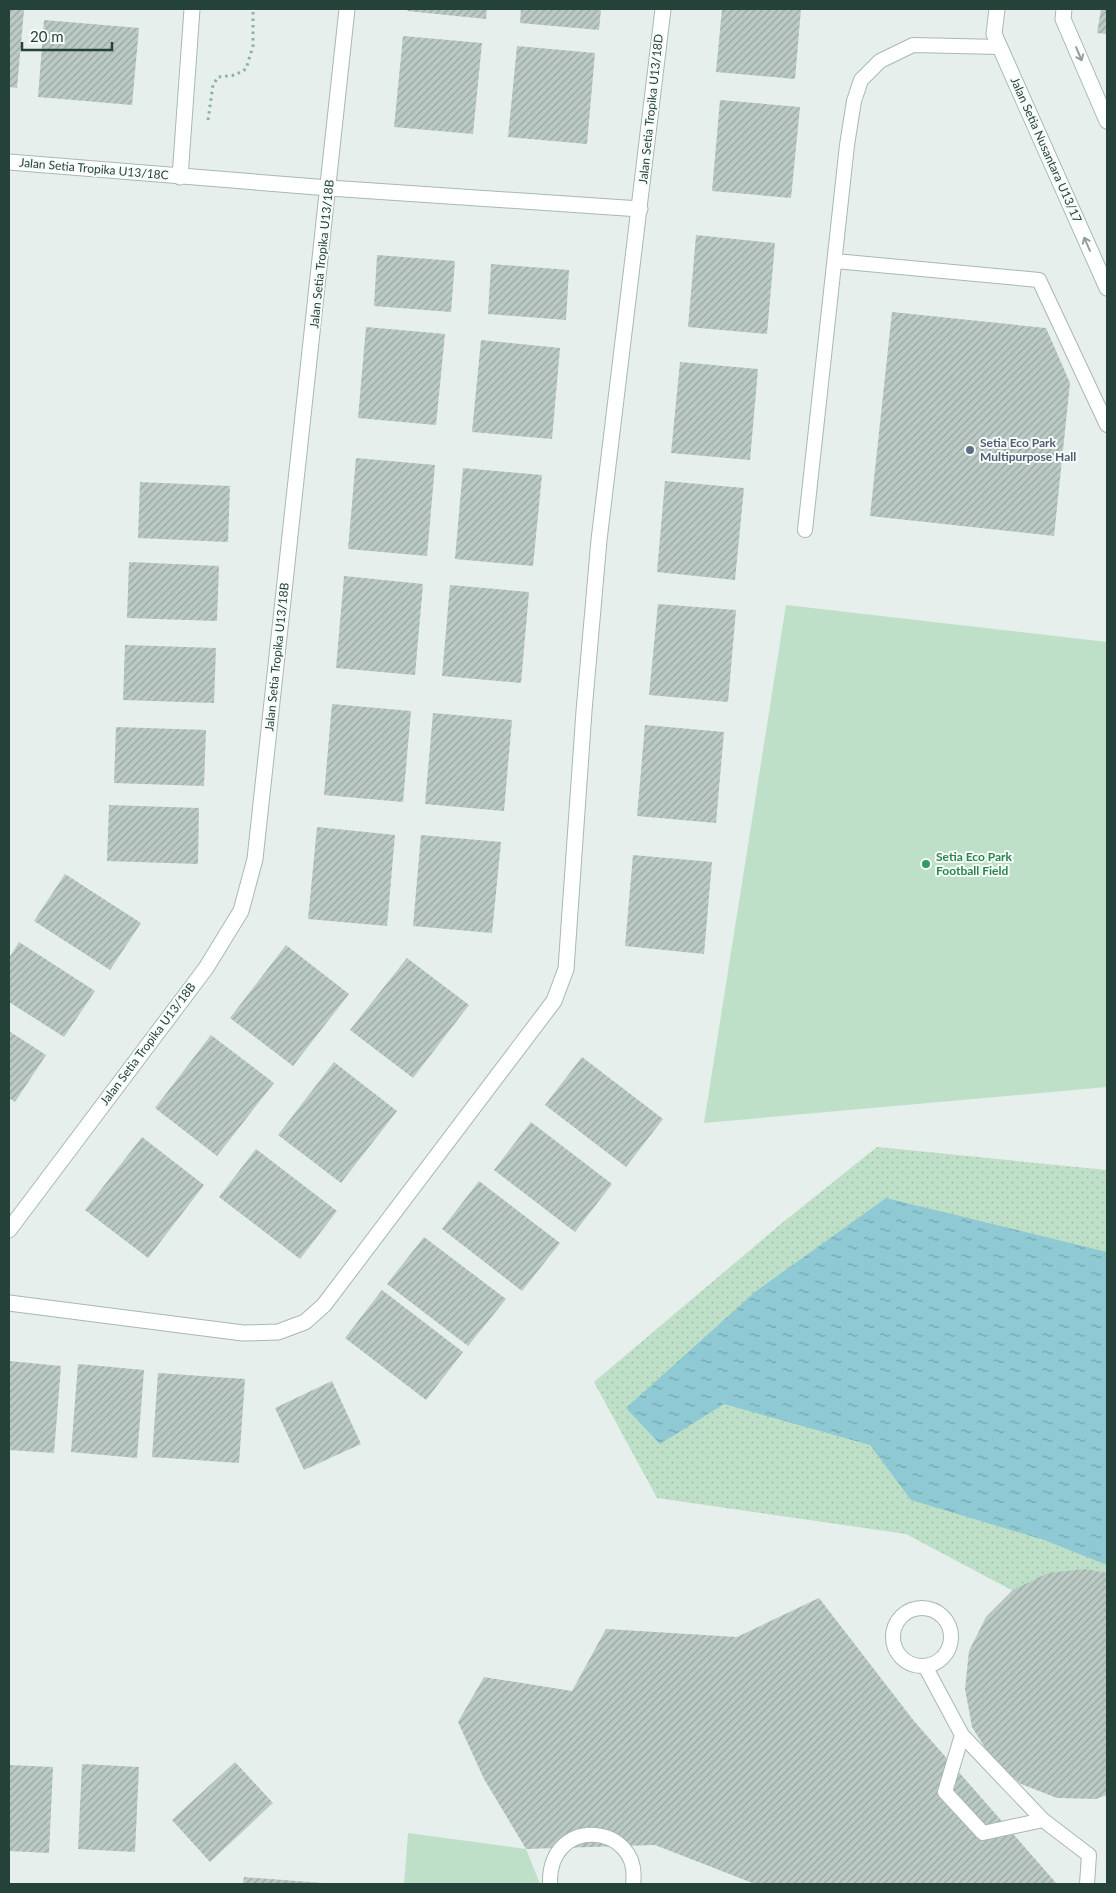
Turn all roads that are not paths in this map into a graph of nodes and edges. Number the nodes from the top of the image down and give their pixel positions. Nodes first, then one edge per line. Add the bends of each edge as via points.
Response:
1 (192, 9) edge
2 (347, 9) edge
3 (662, 9) edge
4 (997, 9) edge
5 (1064, 9) edge
6 (1000, 48) junction
7 (1107, 121) edge
8 (9, 162) edge
9 (180, 177) junction
10 (329, 188) junction
11 (640, 209) junction
12 (835, 261) junction
13 (1107, 288) edge
14 (1107, 425) edge
15 (805, 530) dead end
16 (9, 1230) edge
17 (9, 1303) edge
18 (925, 1666) junction
19 (962, 1735) junction
20 (1042, 1820) junction
21 (550, 1884) edge
22 (633, 1884) edge
23 (1087, 1884) edge

1 - 9 street
2 - 10 street, Jalan Setia Tropika U13/18B
3 - 11 street, Jalan Setia Tropika U13/18D
4 - 6 street, Jalan Setia Nusantara U13/17 via 994,34
5 -> 7 street via 1064,19
6 - 12 lane via 914,45 880,61 861,80 848,137
13 -> 6 street, Jalan Setia Nusantara U13/17
8 - 9 street, Jalan Setia Tropika U13/18C
9 - 10 street, Jalan Setia Tropika U13/18C
10 - 11 street, Jalan Setia Tropika U13/18C
10 - 16 street, Jalan Setia Tropika U13/18B via 255,859 241,911 206,968
11 - 17 street, Jalan Setia Tropika U13/18D via 599,540 566,969 554,1001 324,1305 305,1322 278,1332 243,1333
12 - 14 lane via 1039,280
12 - 15 lane
18 - 18 lane via 915,1666 898,1655 892,1636 899,1618 908,1612 926,1608 943,1617 951,1634 942,1659
18 - 19 lane
19 - 20 lane
19 - 20 lane via 945,1792 983,1833
20 - 23 lane via 1089,1855
21 - 22 lane via 554,1858 562,1847 573,1839 600,1835 614,1840 625,1850 632,1862

